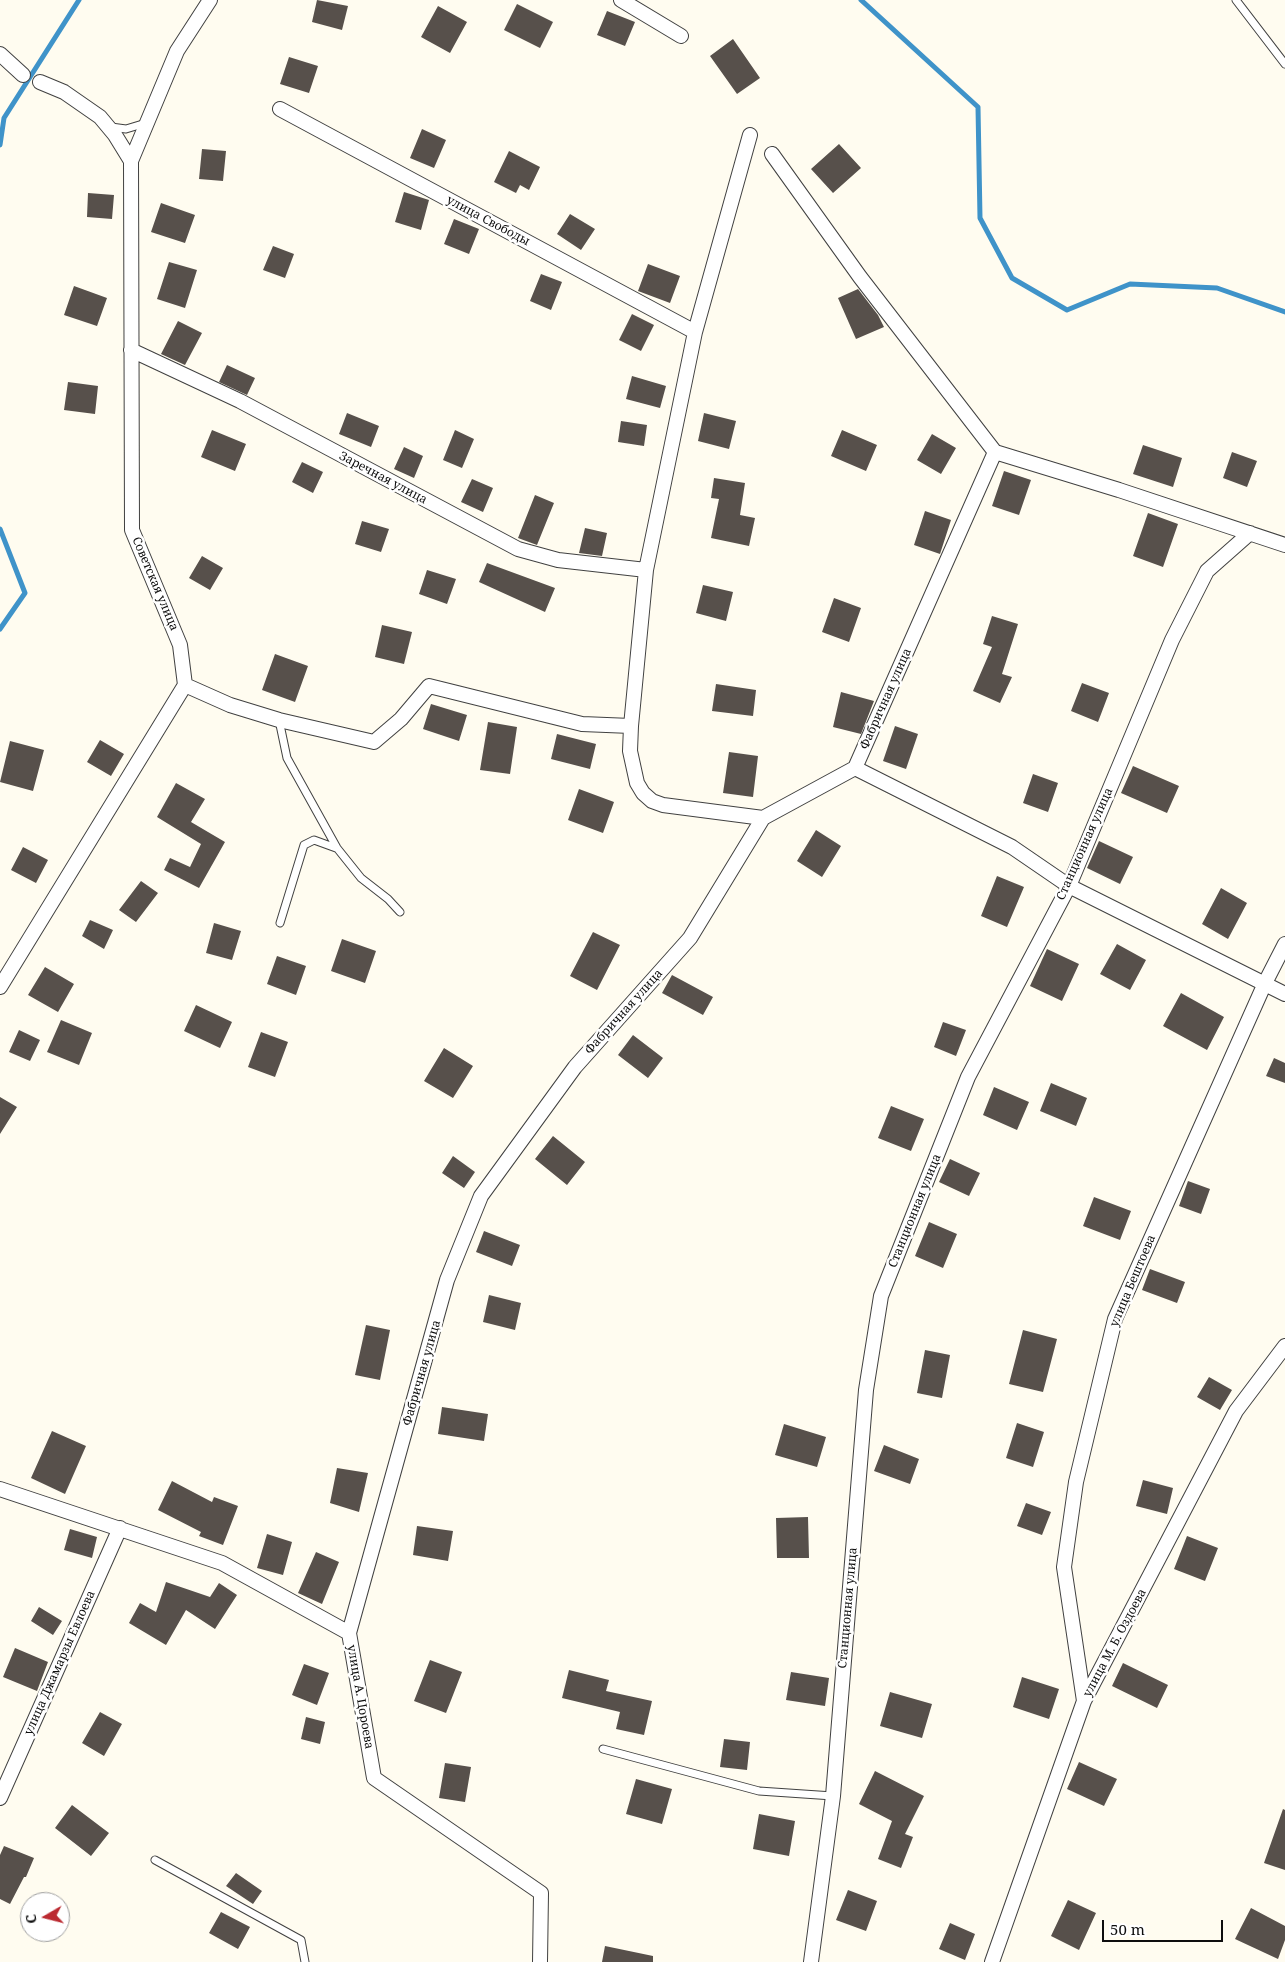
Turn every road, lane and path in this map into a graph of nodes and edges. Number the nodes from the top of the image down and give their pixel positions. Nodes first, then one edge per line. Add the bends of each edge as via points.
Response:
1 (210, 0) edge
2 (621, 0) edge
3 (1236, 0) edge
4 (681, 36) dead end
5 (0, 54) edge
6 (1285, 64) edge
7 (23, 75) dead end
8 (40, 82) dead end
9 (280, 109) dead end
10 (146, 123) junction
11 (108, 126) junction
12 (750, 135) dead end
13 (772, 154) dead end
14 (131, 161) junction
15 (695, 332) junction
16 (132, 350) junction
17 (995, 452) junction
18 (1250, 533) junction
19 (1285, 545) edge
20 (646, 570) junction
21 (185, 685) junction
22 (279, 720) junction
23 (631, 726) junction
24 (855, 768) junction
25 (764, 818) junction
26 (337, 848) junction
27 (1069, 886) junction
28 (400, 912) dead end
29 (280, 923) dead end
30 (1285, 944) edge
31 (1265, 983) junction
32 (0, 987) edge
33 (1285, 994) edge
34 (1285, 1346) edge
35 (0, 1490) edge
36 (120, 1528) junction
37 (349, 1633) junction
38 (1084, 1701) junction
39 (603, 1749) dead end
40 (833, 1796) junction
41 (0, 1798) edge
42 (155, 1860) dead end
43 (306, 1962) edge
44 (540, 1962) edge
45 (811, 1962) edge
46 (992, 1962) edge

1 - 10 street via 177,51
2 - 4 street
3 - 6 lane
5 - 7 street
8 - 11 street via 78,101
9 - 15 street, улица Свободы
10 - 11 lane via 126,129
10 - 14 street
11 - 14 street
12 - 15 street
13 - 17 street via 860,277
14 - 16 street, Советская улица
15 - 20 street
16 - 20 street, Заречная улица via 240,401 518,549 558,560
16 - 21 street, Советская улица via 132,530 180,644
17 - 18 street
17 - 24 street, Фабричная улица
18 - 19 street
18 - 27 street, Станционная улица via 1207,571 1181,622
20 - 23 street
21 - 22 street via 230,705
21 - 32 street
22 - 23 street via 374,742 401,719 429,686 582,724
22 - 26 lane via 287,758
23 - 25 street via 633,772 649,799 663,805
24 - 25 street, Фабричная улица
24 - 27 street via 1012,847
25 - 37 street, Фабричная улица via 690,938 575,1067 481,1196 447,1280
26 - 28 lane via 361,878
26 - 29 lane via 314,840 304,845
27 - 31 street
27 - 40 street, Станционная улица via 968,1077 881,1296 866,1390
30 - 31 street, улица Бештоева
31 - 33 street
31 - 38 street, улица Бештоева via 1115,1319 1076,1482 1064,1567
34 - 38 street, улица М. Б. Оздоева via 1236,1411
35 - 36 street, улица А. Цороева
36 - 37 street, улица А. Цороева via 222,1563
36 - 41 street, улица Джамарзы Евлоева
37 - 44 street, улица А. Цороева via 374,1778 541,1892
38 - 46 street, улица М. Б. Оздоева
39 - 40 lane via 759,1791
40 - 45 street, Станционная улица
42 - 43 lane via 301,1940

